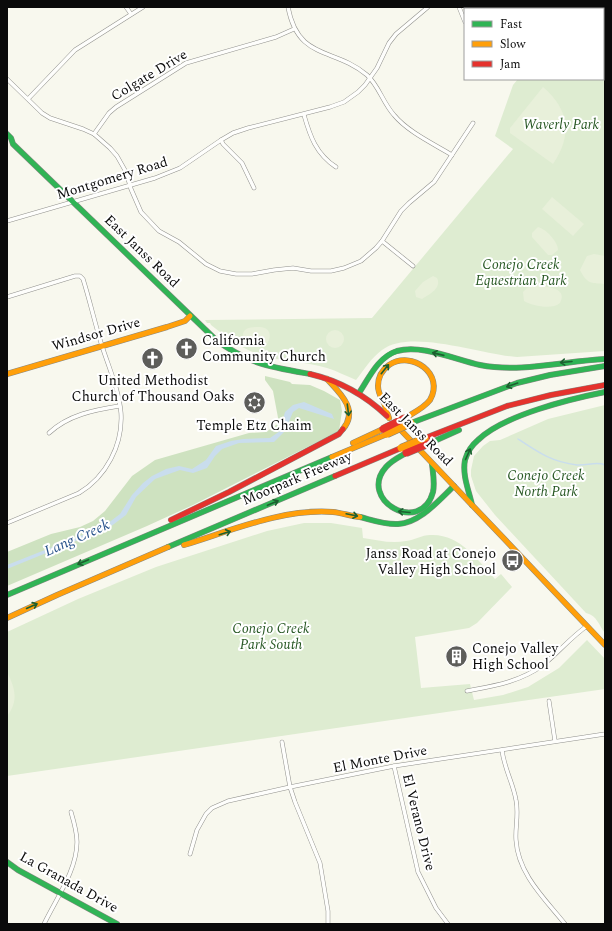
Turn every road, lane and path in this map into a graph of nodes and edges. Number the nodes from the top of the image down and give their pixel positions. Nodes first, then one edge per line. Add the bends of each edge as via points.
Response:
1 (126, 7) edge
2 (144, 7) edge
3 (288, 7) edge
4 (428, 7) edge
5 (459, 7) edge
6 (131, 14) junction
7 (464, 20) edge
8 (294, 29) junction
9 (370, 78) junction
10 (7, 79) edge
11 (28, 99) junction
12 (304, 115) junction
13 (472, 123) dead end
14 (7, 134) edge
15 (94, 134) junction
16 (221, 140) junction
17 (10, 144) edge
18 (452, 155) junction
19 (336, 167) dead end
20 (130, 185) junction
21 (254, 188) dead end
22 (72, 202) junction
23 (7, 221) edge
24 (382, 241) junction
25 (413, 266) dead end
26 (7, 297) edge
27 (190, 316) junction
28 (102, 346) junction
29 (605, 359) edge
30 (605, 366) edge
31 (7, 374) edge
32 (327, 378) junction
33 (605, 385) edge
34 (605, 392) edge
35 (359, 393) junction
36 (119, 406) junction
37 (389, 418) junction
38 (408, 420) junction
39 (49, 433) dead end
40 (404, 451) junction
41 (432, 464) junction
42 (454, 486) junction
43 (472, 505) junction
44 (7, 523) edge
45 (118, 547) junction
46 (7, 595) edge
47 (57, 595) junction
48 (7, 618) edge
49 (587, 626) junction
50 (605, 645) edge
51 (467, 691) dead end
52 (549, 701) dead end
53 (605, 734) edge
54 (555, 741) junction
55 (282, 742) dead end
56 (502, 750) junction
57 (394, 766) junction
58 (290, 787) junction
59 (71, 812) dead end
60 (190, 854) dead end
61 (7, 862) edge
62 (60, 892) junction
63 (44, 924) edge
64 (118, 924) edge
65 (328, 924) edge
66 (448, 924) edge
67 (565, 924) edge

1 - 6 street
2 - 6 street
3 - 8 street
4 - 9 street, Montgomery Road via 388,43
5 - 7 street
6 - 11 street via 75,50
8 - 9 street via 314,49 352,64
8 - 15 street, Colgate Drive via 276,37 186,63 116,106
9 - 12 street, Montgomery Road via 358,92 344,102
9 - 18 street via 397,118
10 - 11 street
11 - 15 street via 50,118
12 - 16 street, Montgomery Road via 248,128
12 - 19 street via 315,146 328,162
13 - 18 street
14 - 17 main road, East Janss Road via 11,138
15 - 20 street via 117,156
16 - 20 street, Montgomery Road via 180,168
16 - 21 street via 242,163
17 - 22 main road, East Janss Road
18 - 24 street via 434,182 401,211
20 - 22 street, Montgomery Road
20 - 24 street via 141,212 153,226 206,264 224,272 242,275 284,268 320,272 338,270 361,260
22 - 23 street, Montgomery Road
22 - 27 main road, East Janss Road
24 - 25 street
26 - 28 street via 80,276 84,282
27 - 28 main road, Windsor Drive via 185,321
27 - 32 main road, East Janss Road via 219,343 240,356 270,367
28 - 31 main road, Windsor Drive
28 - 36 street
29 -> 35 main road via 492,367 417,349 404,349 384,358
30 -> 38 main road, Moorpark Freeway via 567,371 518,383
32 - 35 main road, East Janss Road
32 -> 45 main road via 348,404 349,420 339,434
33 - 40 main road, Moorpark Freeway, bridge via 572,390 507,406
43 -> 34 main road via 464,466 470,449 478,439 533,412
35 - 37 main road, East Janss Road
36 - 39 street via 70,418
36 - 44 street via 121,413 118,443 101,475 79,493
37 -> 38 main road via 379,396 379,378 390,364 404,359 424,367 431,378 432,388 427,403
37 - 41 main road, East Janss Road
38 - 45 main road, Moorpark Freeway, bridge via 261,487
41 -> 40 main road via 433,489 424,508 408,513 395,510 386,504 380,495 379,479 386,466
47 -> 40 main road, Moorpark Freeway
41 - 42 main road, East Janss Road
42 - 43 main road, East Janss Road
47 -> 42 main road via 185,545 288,514 333,512 398,524 426,513
43 - 49 main road, East Janss Road
45 -> 46 main road, Moorpark Freeway
48 -> 47 main road, Moorpark Freeway
49 - 50 main road, East Janss Road
49 - 51 street via 528,674 508,682
52 - 54 street
53 - 54 street, El Monte Drive
54 - 56 street, El Monte Drive
55 - 58 street
56 - 57 street, El Monte Drive
56 - 67 street via 516,800 516,841 521,863 530,880
57 - 58 street, El Monte Drive
57 - 66 street, El Verano Drive via 418,872 436,908
58 - 60 street, El Monte Drive via 212,808 201,821
58 - 65 street via 320,862
59 - 62 street via 76,833 76,855 71,873
61 - 62 main road, La Granada Drive
62 - 63 street
62 - 64 main road, La Granada Drive

